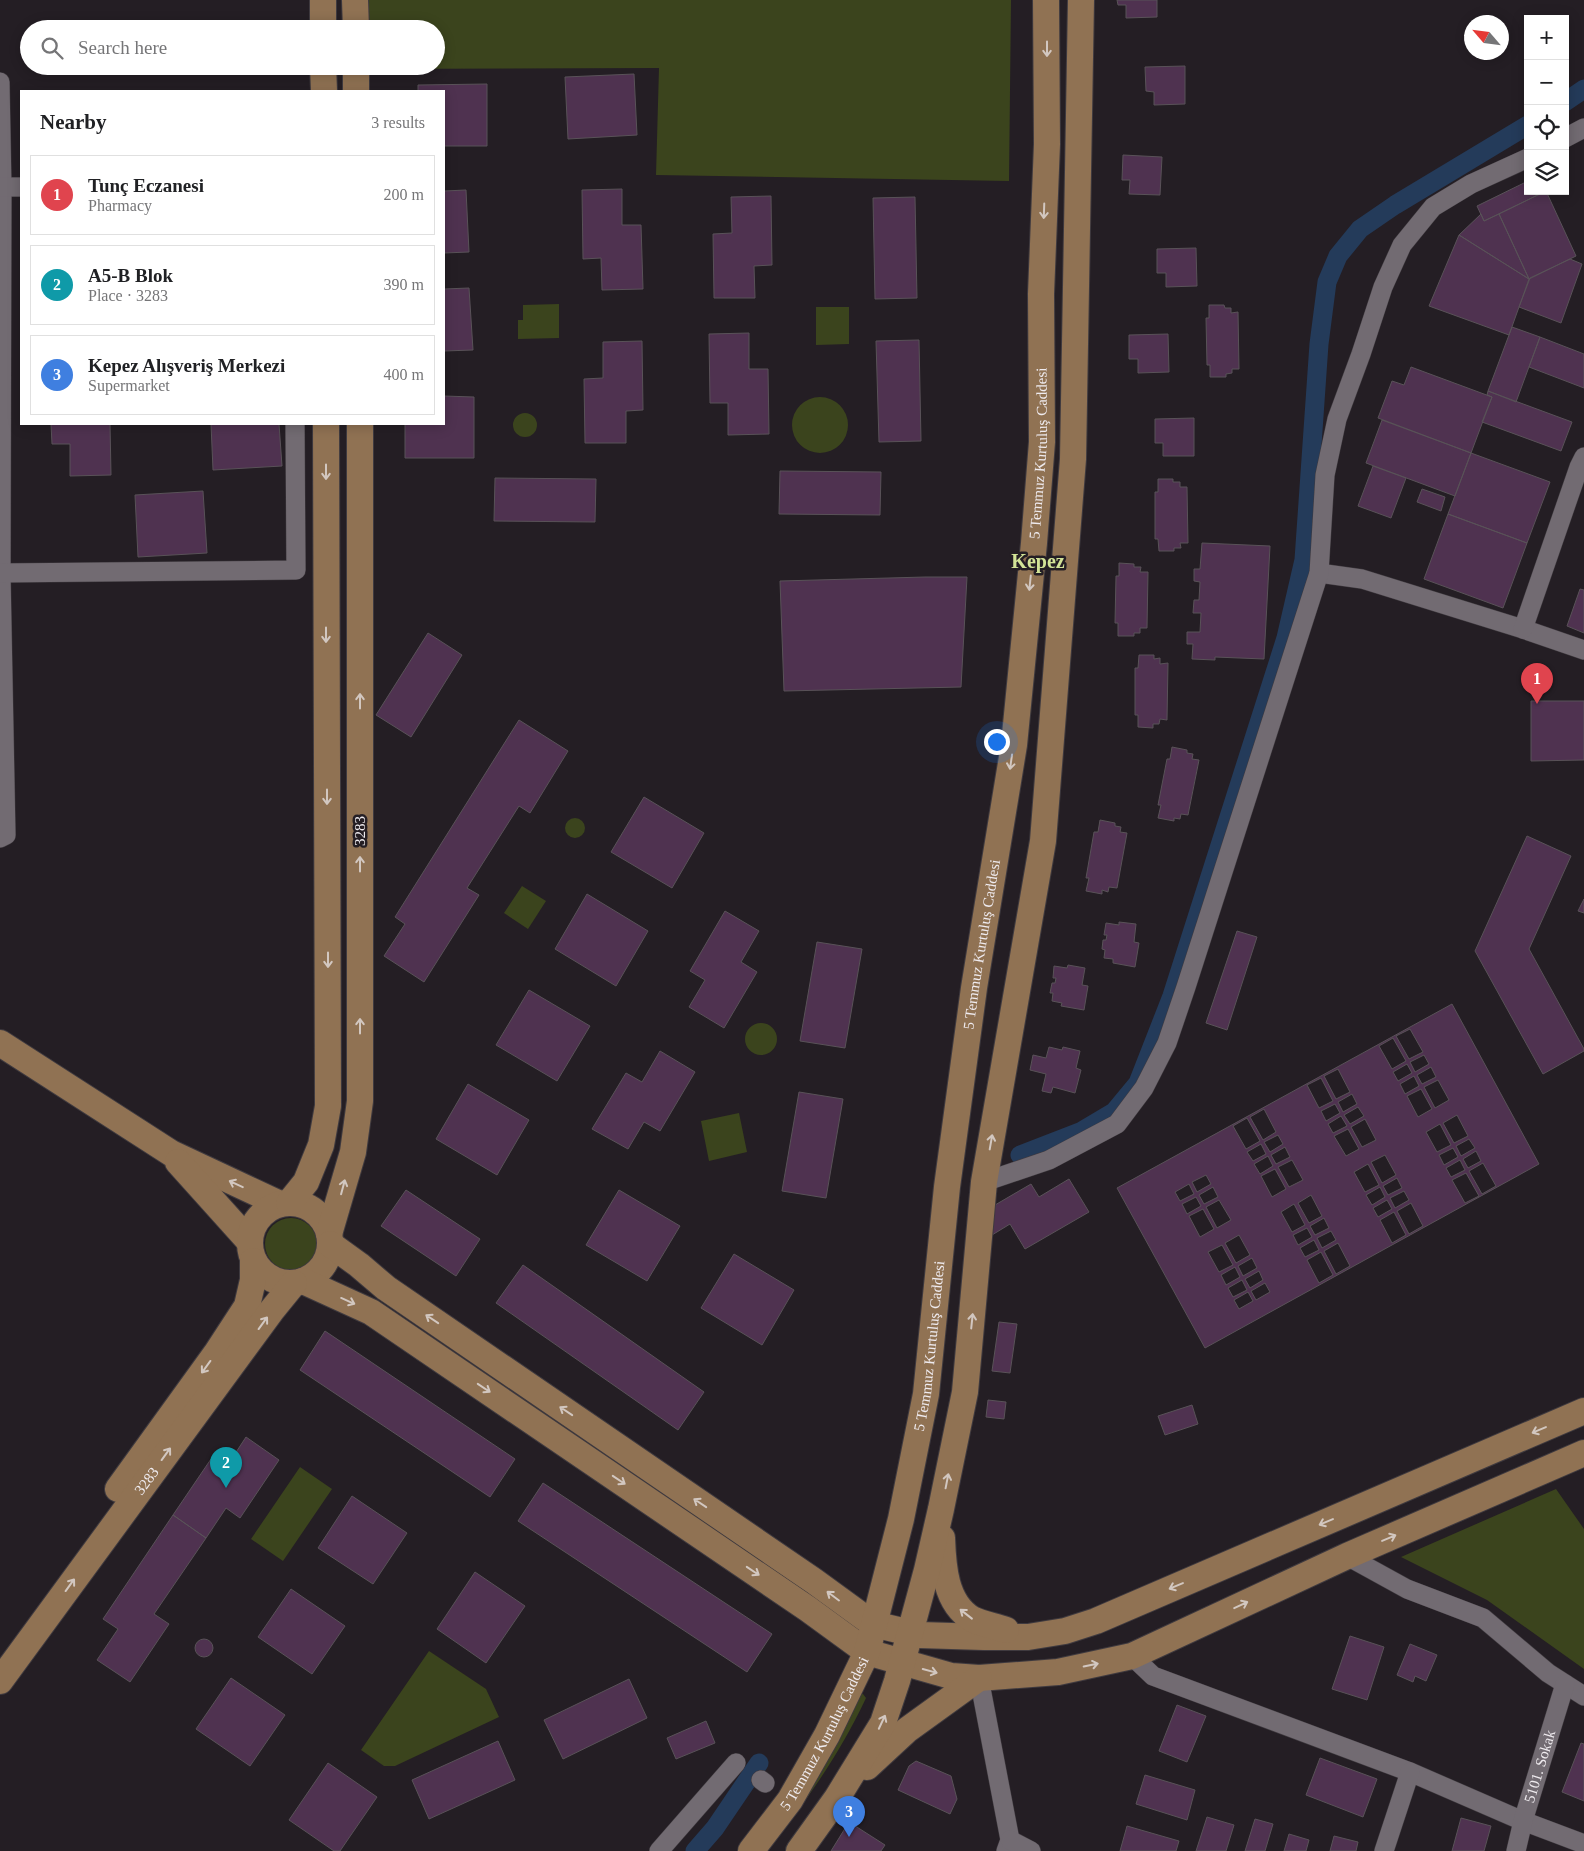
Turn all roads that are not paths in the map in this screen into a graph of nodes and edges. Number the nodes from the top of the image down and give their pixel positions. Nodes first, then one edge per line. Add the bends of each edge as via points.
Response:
1 (323, 0) edge
2 (355, 0) edge
3 (1046, 0) edge
4 (1081, 0) edge
5 (323, 20) edge
6 (356, 20) edge
7 (323, 75) edge
8 (356, 75) edge
9 (0, 82) edge
10 (324, 90) edge
11 (356, 90) edge
12 (1584, 128) edge
13 (1569, 136) edge
14 (1524, 160) edge
15 (2, 187) junction
16 (20, 187) edge
17 (295, 425) edge
18 (326, 425) edge
19 (360, 425) edge
20 (1584, 457) edge
21 (0, 573) edge
22 (1319, 573) junction
23 (1523, 629) junction
24 (1584, 650) edge
25 (0, 838) edge
26 (0, 1043) edge
27 (171, 1154) junction
28 (984, 1182) junction
29 (285, 1203) junction
30 (330, 1239) junction
31 (251, 1251) junction
32 (298, 1282) junction
33 (1584, 1411) edge
34 (1584, 1454) edge
35 (941, 1509) junction
36 (1347, 1556) junction
37 (873, 1624) junction
38 (910, 1633) junction
39 (1028, 1637) junction
40 (0, 1652) edge
41 (867, 1652) junction
42 (1132, 1656) junction
43 (902, 1663) junction
44 (979, 1678) junction
45 (0, 1681) edge
46 (1565, 1684) junction
47 (1584, 1696) edge
48 (736, 1763) dead end
49 (1410, 1772) junction
50 (837, 1798) junction
51 (1523, 1821) junction
52 (1584, 1844) edge
53 (1008, 1846) edge
54 (660, 1851) edge
55 (751, 1851) edge
56 (799, 1851) edge
57 (1031, 1851) edge
58 (1384, 1851) edge
59 (1516, 1851) edge

1 - 5 main road
2 - 6 main road
3 -> 37 main road, 5 Temmuz Kurtuluş Caddesi via 1042,442 1014,745 974,988 949,1168 926,1394 901,1519
28 -> 4 main road, 5 Temmuz Kurtuluş Caddesi via 1043,841 1073,458
7 - 10 main road
8 - 11 main road
9 - 15 street
12 - 13 street
14 - 22 street via 1471,184 1433,207 1402,245 1383,287 1337,419 1325,475
15 - 16 street
15 - 21 street
17 - 21 street via 296,570
18 -> 29 main road via 328,1106 321,1146 306,1182
30 -> 19 main road, 3283 via 353,1152 360,1101
20 - 23 street
21 - 25 street via 6,835
22 - 23 street via 1362,579
22 - 28 street via 1167,1043 1144,1088 1117,1124 1049,1160
23 - 24 street
26 - 27 main road
29 -> 27 main road
27 - 31 main road
35 -> 28 main road, 5 Temmuz Kurtuluş Caddesi via 965,1392
29 - 30 main road via 315,1211 326,1225
29 - 31 main road via 271,1208 256,1222
30 - 32 main road via 329,1254 319,1271
37 -> 30 main road via 386,1288
31 - 32 main road via 266,1276 284,1283
31 -> 40 main road, 3283 via 253,1280 247,1306
32 -> 41 main road via 371,1312
45 -> 32 main road, 3283 via 266,1318
33 -> 39 main road via 1096,1621 1066,1631
36 -> 34 main road
35 - 38 main road, 5 Temmuz Kurtuluş Caddesi
39 -> 35 main road via 973,1620 960,1611 943,1568
42 -> 36 main road
36 - 46 street via 1407,1589 1483,1618
37 - 38 main road
37 - 41 main road, 5 Temmuz Kurtuluş Caddesi
38 - 39 main road
38 - 43 main road, 5 Temmuz Kurtuluş Caddesi
41 - 43 main road
41 - 55 main road, 5 Temmuz Kurtuluş Caddesi via 823,1744 790,1800
44 -> 42 main road via 1058,1672
42 - 49 street via 1153,1676
43 -> 44 main road via 952,1676
50 -> 43 main road, 5 Temmuz Kurtuluş Caddesi via 883,1722
44 - 50 main road via 883,1750
44 - 53 street
46 - 47 street
46 - 51 street, 5101. Sokak
48 - 54 street
49 - 51 street
49 - 58 street
50 - 56 main road, 5 Temmuz Kurtuluş Caddesi
51 - 52 street
51 - 59 street, 5101. Sokak
53 - 57 street

